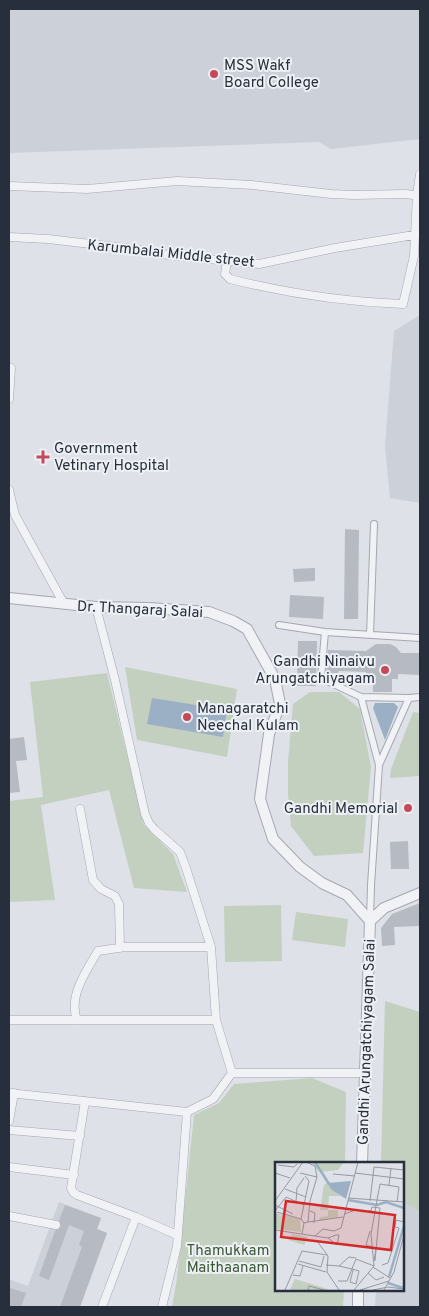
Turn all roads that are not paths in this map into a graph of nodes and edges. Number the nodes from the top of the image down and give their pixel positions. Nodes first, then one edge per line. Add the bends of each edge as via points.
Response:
1 (420, 174) edge
2 (9, 186) edge
3 (418, 195) edge
4 (418, 234) edge
5 (9, 236) edge
6 (227, 261) junction
7 (11, 368) dead end
8 (9, 399) edge
9 (9, 490) edge
10 (374, 524) dead end
11 (9, 598) edge
12 (64, 604) junction
13 (96, 607) junction
14 (279, 625) dead end
15 (325, 632) junction
16 (370, 635) junction
17 (420, 638) edge
18 (361, 697) junction
19 (420, 697) edge
20 (408, 698) junction
21 (379, 765) junction
22 (80, 809) dead end
23 (420, 893) edge
24 (370, 921) junction
25 (211, 946) junction
26 (120, 948) junction
27 (9, 1020) edge
28 (77, 1020) junction
29 (216, 1020) junction
30 (232, 1073) junction
31 (365, 1073) junction
32 (11, 1093) edge
33 (85, 1102) junction
34 (188, 1112) junction
35 (9, 1121) edge
36 (9, 1130) edge
37 (80, 1136) junction
38 (362, 1162) edge
39 (9, 1168) edge
40 (74, 1175) junction
41 (9, 1216) edge
42 (136, 1217) junction
43 (56, 1225) dead end
44 (177, 1235) junction
45 (358, 1291) edge
46 (102, 1307) edge
47 (162, 1307) edge
48 (358, 1307) edge

1 - 3 street
2 - 3 street via 87,189 177,181 331,194
3 - 4 street
4 - 6 street, Karumbalai Middle street via 259,264
4 - 6 street via 403,304 298,293 230,279 225,274
5 - 6 street, Karumbalai Middle street
7 - 8 street
9 - 12 street via 16,515
10 - 16 street
11 - 12 street, Dr. Thangaraj Salai
12 - 13 street, Dr. Thangaraj Salai
13 - 24 street, Dr. Thangaraj Salai via 209,612 247,629 275,679 280,704 269,734 260,799 273,839 300,867 347,895
13 - 25 street via 145,814 154,829 180,852
14 - 15 street
15 - 16 street
15 - 18 street via 322,678
16 - 17 street
18 - 20 street
18 - 21 street
19 - 20 street
20 - 21 street
21 - 24 street
22 - 26 street via 93,880 115,896 119,904
23 - 24 street via 384,908
24 - 31 street, Gandhi Arungatchiyagam Salai
25 - 26 street
25 - 29 street
26 - 28 street via 98,951 83,975 74,1001
27 - 28 street
28 - 29 street
29 - 30 street
30 - 31 street
30 - 34 street via 213,1099
31 - 38 street, Gandhi Arungatchiyagam Salai
32 - 33 street
32 - 35 street
33 - 34 street
33 - 37 street
34 - 44 street
36 - 37 street
37 - 40 street
39 - 40 street
40 - 42 street via 72,1188 77,1195
41 - 43 street
42 - 44 street
42 - 46 street
44 - 47 street via 175,1259
45 - 48 street

